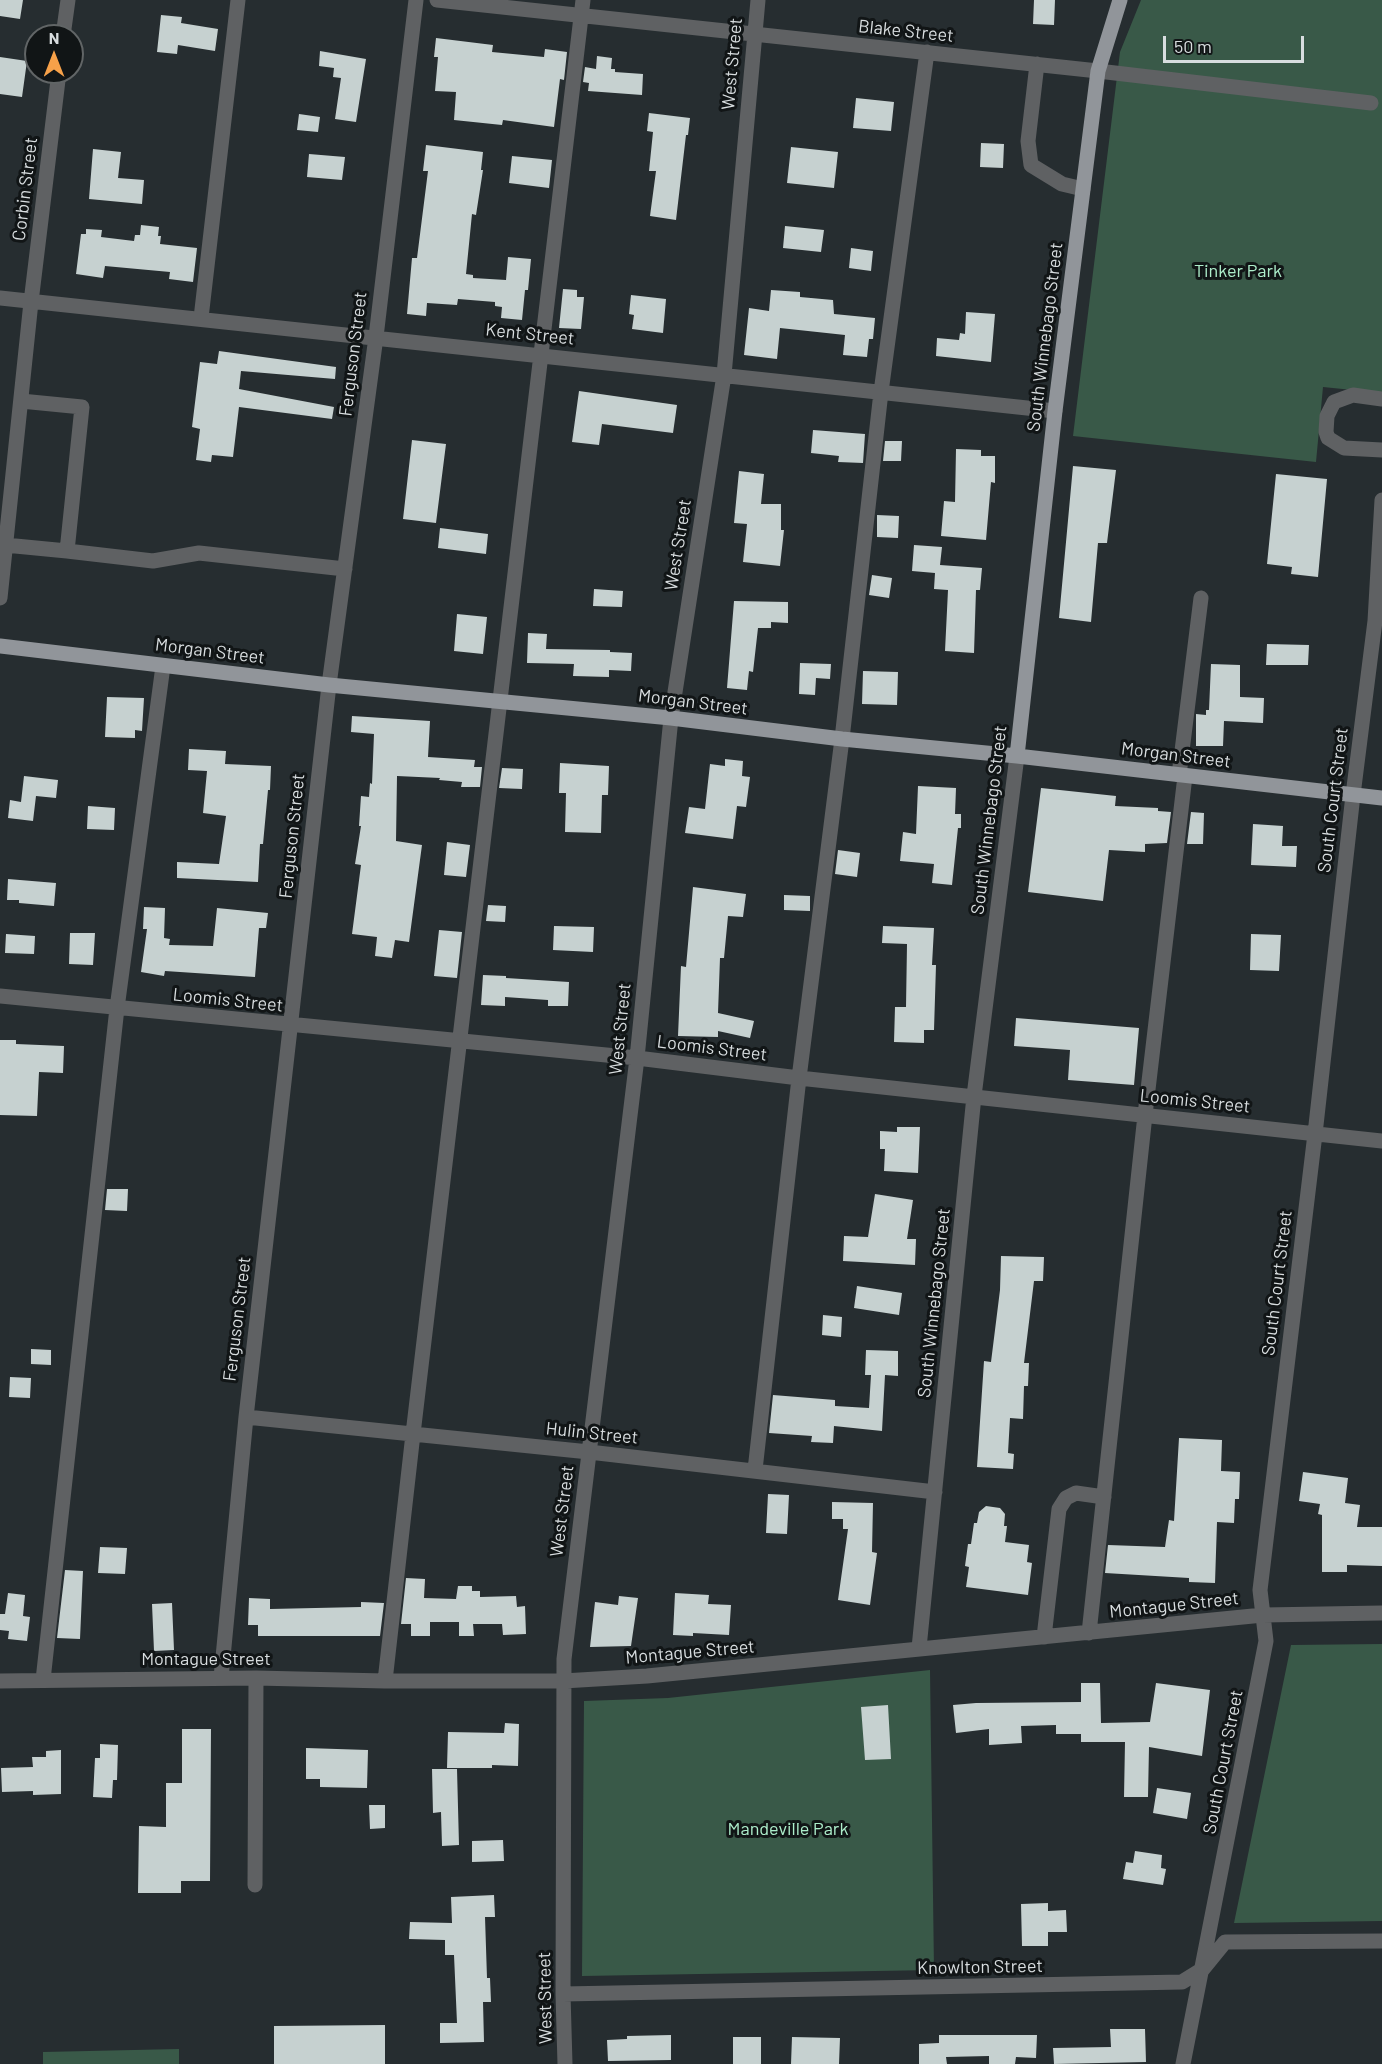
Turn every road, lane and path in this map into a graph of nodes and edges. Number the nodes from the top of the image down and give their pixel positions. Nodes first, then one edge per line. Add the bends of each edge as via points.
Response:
1 (68, 0) edge
2 (238, 0) edge
3 (416, 0) edge
4 (437, 0) edge
5 (758, 0) edge
6 (1120, 0) edge
7 (582, 8) edge
8 (65, 24) edge
9 (754, 35) junction
10 (927, 52) junction
11 (1037, 64) junction
12 (1098, 71) junction
13 (58, 84) edge
14 (1371, 103) dead end
15 (1083, 189) junction
16 (0, 298) edge
17 (31, 302) junction
18 (201, 318) junction
19 (376, 337) junction
20 (540, 355) junction
21 (724, 375) junction
22 (881, 392) junction
23 (1382, 399) edge
24 (21, 400) junction
25 (1055, 411) junction
26 (1382, 450) edge
27 (7, 469) edge
28 (1382, 500) edge
29 (5, 545) junction
30 (67, 551) junction
31 (345, 569) junction
32 (0, 598) edge
33 (1202, 598) dead end
34 (0, 646) edge
35 (163, 666) junction
36 (329, 685) junction
37 (500, 700) junction
38 (670, 718) junction
39 (842, 740) junction
40 (1017, 756) junction
41 (1182, 776) junction
42 (1353, 795) junction
43 (1382, 798) edge
44 (0, 996) edge
45 (117, 1008) junction
46 (290, 1026) junction
47 (460, 1042) junction
48 (637, 1058) junction
49 (800, 1078) junction
50 (974, 1096) junction
51 (1145, 1115) junction
52 (1315, 1134) junction
53 (1382, 1142) edge
54 (246, 1417) junction
55 (413, 1434) junction
56 (589, 1452) junction
57 (755, 1470) junction
58 (935, 1492) junction
59 (1104, 1497) junction
60 (1382, 1613) edge
61 (1263, 1616) junction
62 (1089, 1633) junction
63 (1044, 1637) junction
64 (919, 1648) junction
65 (221, 1678) junction
66 (256, 1678) junction
67 (43, 1680) junction
68 (563, 1680) junction
69 (0, 1681) edge
70 (385, 1681) junction
71 (255, 1885) dead end
72 (1382, 1941) edge
73 (1203, 1969) junction
74 (563, 1994) junction
75 (562, 2064) edge
76 (1183, 2064) edge

1 - 8 street
2 - 18 street
3 - 19 street, Ferguson Street
4 - 7 street, Blake Street
5 - 9 street, West Street
6 - 12 main road, South Winnebago Street
7 - 9 street, Blake Street
7 - 20 street
9 - 10 street, Blake Street
9 - 21 street, West Street
10 - 11 street, Blake Street
10 - 22 street
11 - 12 street, Blake Street
11 - 15 street via 1028,141 1031,165 1062,184
12 - 14 street, Blake Street
12 - 15 main road, South Winnebago Street
13 - 17 street, Corbin Street
15 - 25 main road, South Winnebago Street
16 - 17 street, Kent Street
17 - 18 street, Kent Street
17 - 24 street, Corbin Street
18 - 19 street, Kent Street
19 - 20 street, Kent Street
19 - 31 street, Ferguson Street
20 - 21 street, Kent Street
20 - 37 street
21 - 22 street, Kent Street
21 - 38 street, West Street
22 - 25 street, Kent Street
22 - 39 street
23 - 26 street via 1353,395 1334,402 1327,416 1326,432 1328,438 1344,448
24 - 27 street, Corbin Street
24 - 30 street via 82,407
25 - 40 main road, South Winnebago Street
27 - 29 street, Corbin Street
28 - 42 street, South Court Street via 1375,621
29 - 30 street
29 - 32 street, Corbin Street
30 - 31 street via 153,561 199,553
31 - 36 street, Ferguson Street
33 - 41 street
34 - 35 main road, Morgan Street
35 - 36 main road, Morgan Street
35 - 45 street
36 - 37 main road, Morgan Street
36 - 46 street, Ferguson Street
37 - 38 main road, Morgan Street
37 - 47 street
38 - 39 main road, Morgan Street
38 - 48 street, West Street
39 - 40 main road, Morgan Street
39 - 49 street
40 - 41 main road, Morgan Street
40 - 50 street, South Winnebago Street
41 - 42 main road, Morgan Street
41 - 51 street
42 - 43 main road, Morgan Street
42 - 52 street, South Court Street
44 - 45 street, Loomis Street
45 - 46 street, Loomis Street
45 - 67 street
46 - 47 street, Loomis Street
46 - 54 street, Ferguson Street
47 - 48 street, Loomis Street
47 - 55 street
48 - 49 street, Loomis Street
48 - 56 street, West Street
49 - 50 street, Loomis Street
49 - 57 street
50 - 51 street, Loomis Street
50 - 58 street, South Winnebago Street
51 - 52 street, Loomis Street
51 - 59 street
52 - 53 street, Loomis Street
52 - 61 street, South Court Street via 1260,1590
54 - 55 street, Hulin Street
54 - 65 street, Ferguson Street
55 - 56 street, Hulin Street
55 - 70 street
56 - 57 street, Hulin Street
56 - 68 street, West Street
57 - 58 street, Hulin Street
58 - 64 street, South Winnebago Street
59 - 62 street
59 - 63 street via 1076,1493 1066,1498 1059,1509
60 - 61 street, Montague Street
61 - 62 street, Montague Street
61 - 73 street, South Court Street via 1266,1641
62 - 63 street, Montague Street
63 - 64 street, Montague Street
64 - 68 street, Montague Street via 647,1676
65 - 66 street, Montague Street
65 - 67 street, Montague Street
66 - 70 street, Montague Street
66 - 71 street
67 - 69 street, Montague Street
68 - 70 street, Montague Street
68 - 74 street, West Street
72 - 73 street, Knowlton Street via 1225,1942
73 - 74 street, Knowlton Street via 1182,1982
73 - 76 street, South Court Street
74 - 75 street, West Street

